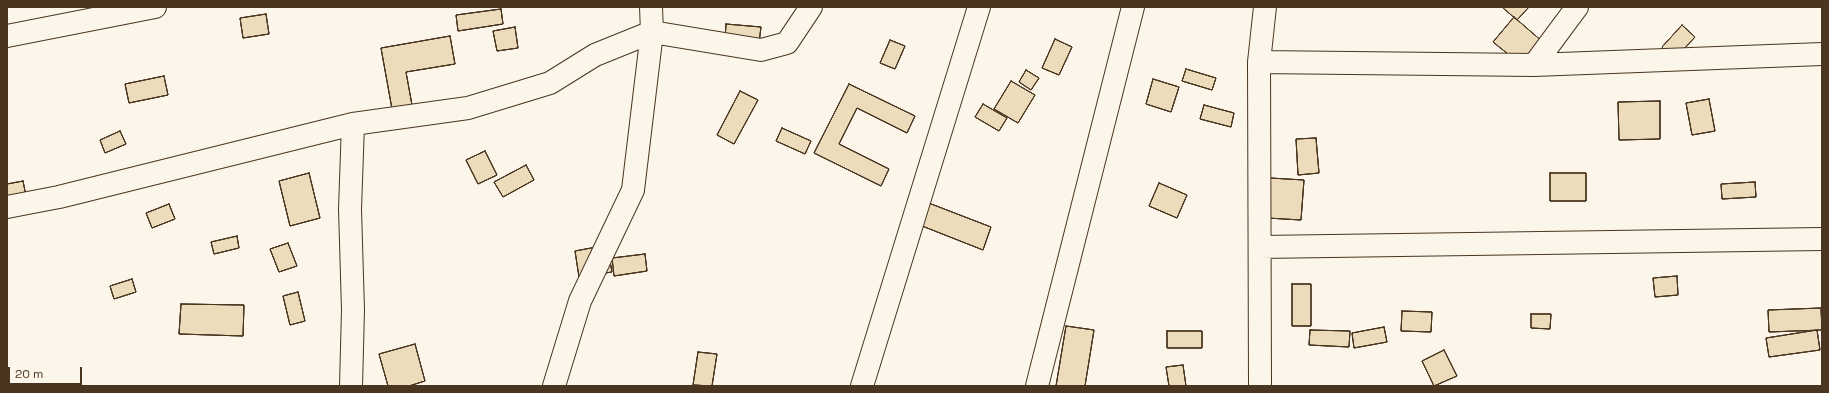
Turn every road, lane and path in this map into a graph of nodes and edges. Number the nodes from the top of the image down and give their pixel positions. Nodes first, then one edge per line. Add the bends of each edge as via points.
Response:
1 (155, 7) edge
2 (651, 7) edge
3 (811, 7) edge
4 (979, 7) edge
5 (1133, 7) edge
6 (1265, 7) edge
7 (1577, 7) edge
8 (652, 32) junction
9 (7, 36) edge
10 (1822, 54) edge
11 (1259, 62) junction
12 (1534, 66) junction
13 (353, 124) junction
14 (7, 207) edge
15 (1822, 240) edge
16 (1260, 246) junction
17 (350, 386) edge
18 (554, 386) edge
19 (862, 386) edge
20 (1037, 386) edge
21 (1260, 386) edge

1 - 9 street
2 - 8 street
3 - 8 street via 787,43 761,50
4 - 19 street
5 - 20 street
6 - 11 street
7 - 12 street
8 - 13 street via 596,55 550,83 468,108
8 - 18 street via 633,190 580,301
10 - 12 street
11 - 12 street
11 - 16 street
13 - 14 street via 59,197
13 - 17 street via 350,209 353,310
15 - 16 street
16 - 21 street

